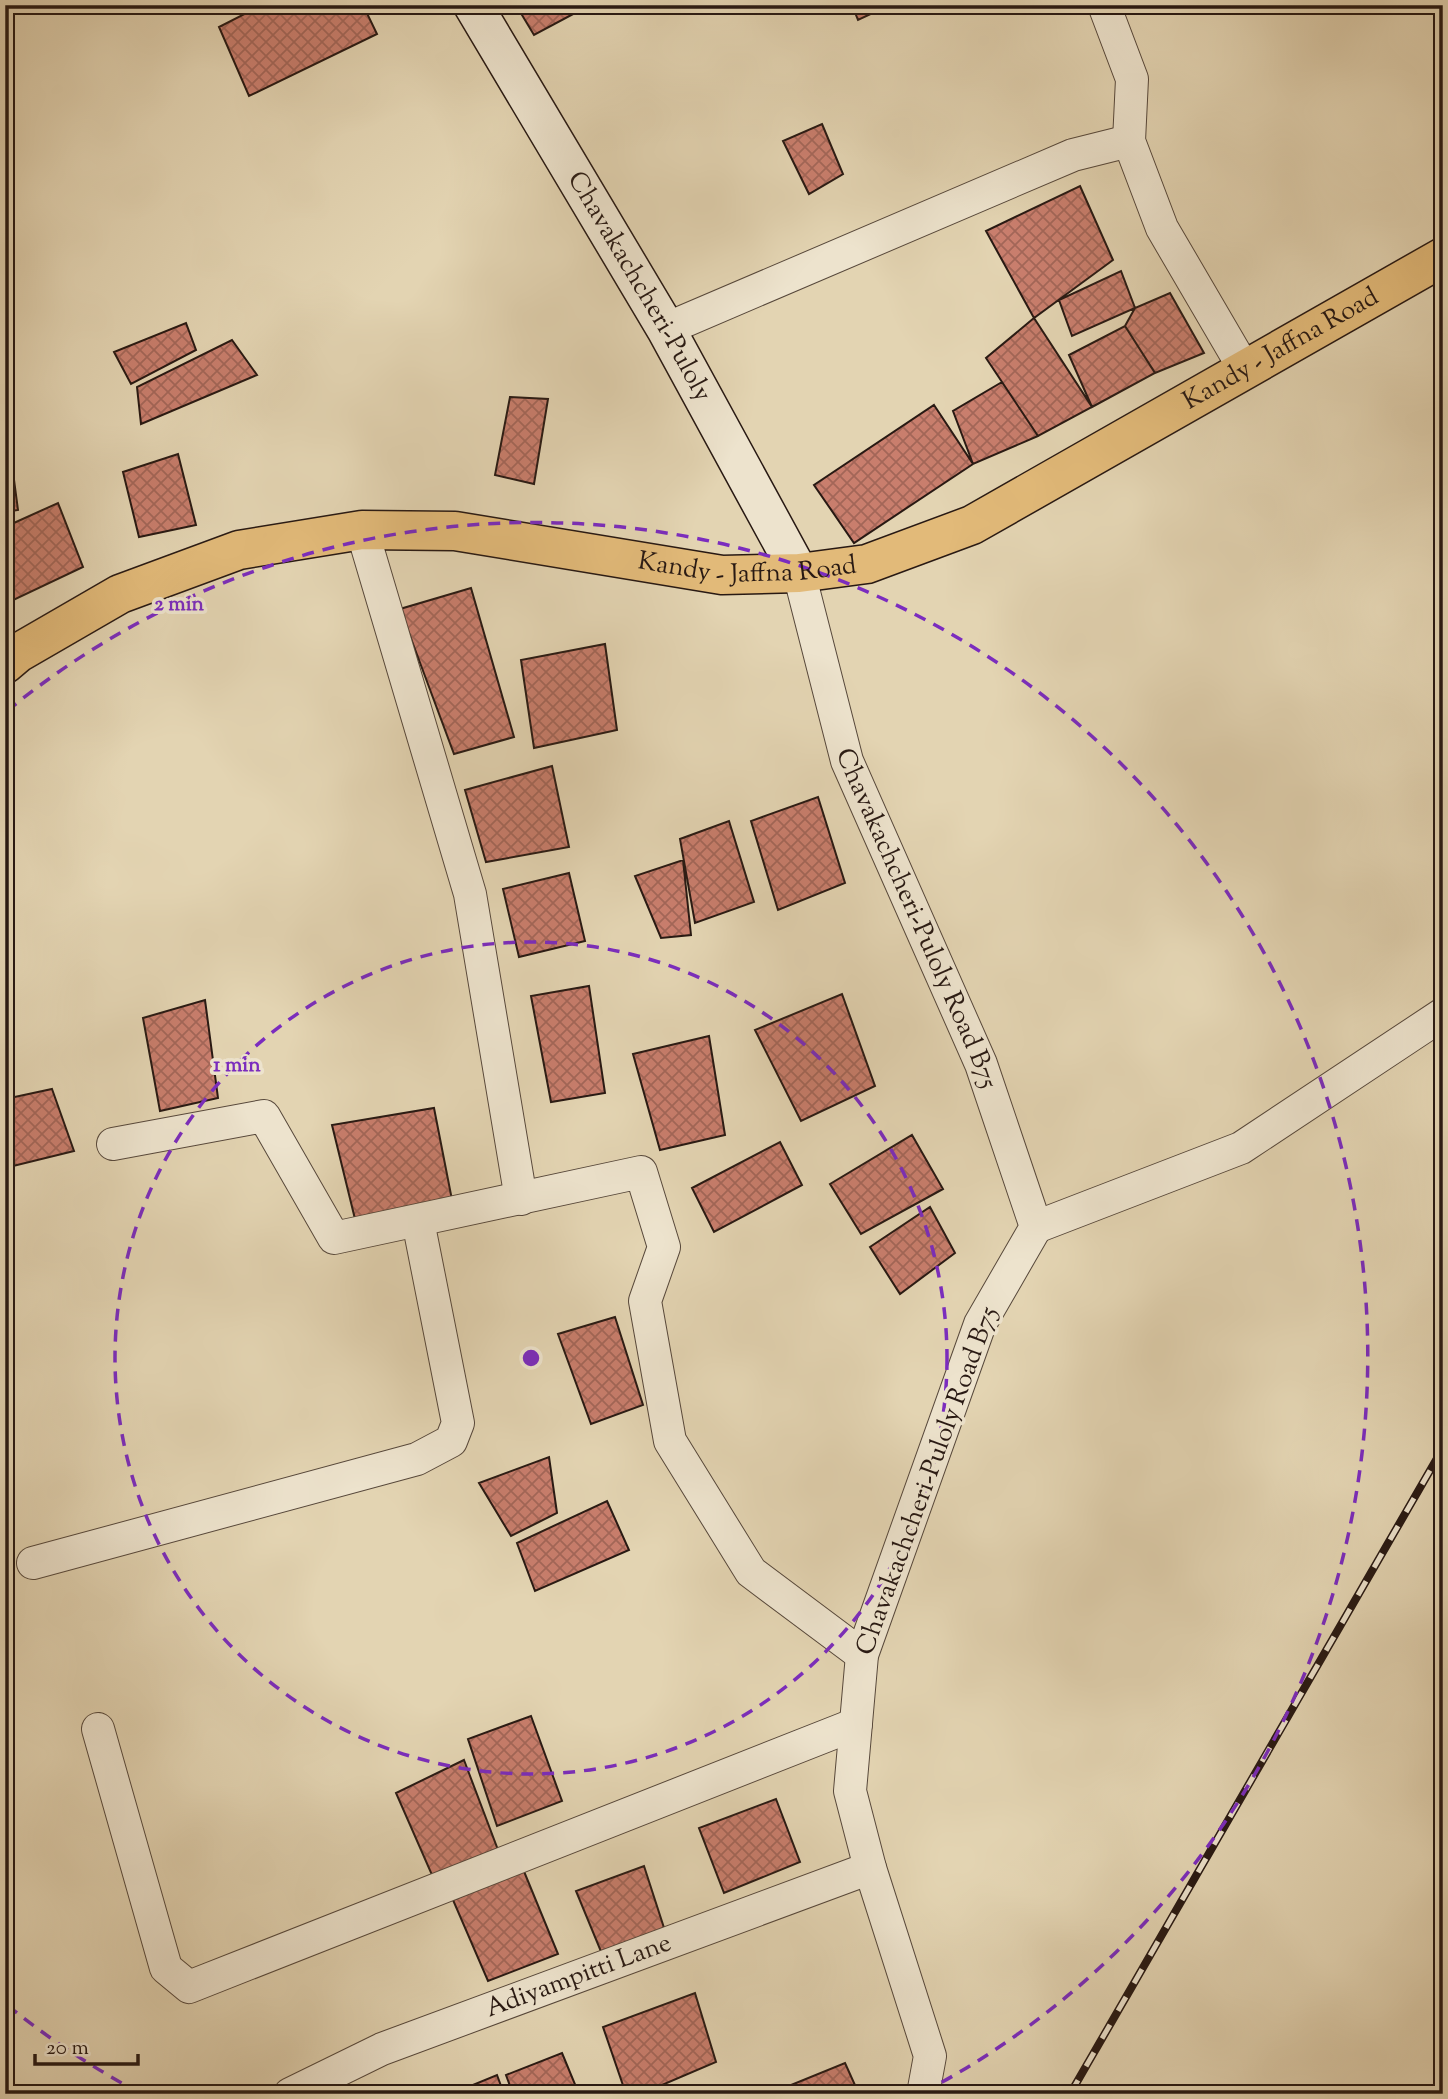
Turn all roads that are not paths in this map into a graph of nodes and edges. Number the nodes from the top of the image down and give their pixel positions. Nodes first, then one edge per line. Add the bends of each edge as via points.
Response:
1 (473, 5) edge
2 (1104, 5) edge
3 (1129, 141) junction
4 (1443, 257) edge
5 (666, 329) junction
6 (1245, 370) junction
7 (362, 530) junction
8 (799, 573) junction
9 (5, 664) edge
10 (1443, 1014) edge
11 (113, 1144) dead end
12 (521, 1199) junction
13 (418, 1221) junction
14 (1036, 1227) junction
15 (33, 1563) dead end
16 (862, 1655) junction
17 (856, 1724) junction
18 (98, 1729) dead end
19 (870, 1868) junction
20 (290, 2094) edge
21 (923, 2094) edge

1 - 5 main road, Chavakachcheri-Puloly
2 - 3 street via 1132,79
3 - 5 street via 1073,155
3 - 6 street via 1162,228
4 - 6 highway, Kandy - Jaffna Road
5 - 8 main road, Chavakachcheri-Puloly
6 - 8 highway, Kandy - Jaffna Road via 972,525 867,564
7 - 8 highway, Kandy - Jaffna Road via 455,531 722,575
7 - 9 highway, Kandy - Jaffna Road via 239,550 120,594
7 - 12 street via 470,894
8 - 14 street, Chavakachcheri-Puloly Road B75 via 847,761 981,1064
10 - 14 street via 1241,1148
11 - 13 street via 264,1116 334,1238
12 - 13 street
12 - 16 street via 641,1171 664,1247 645,1301 670,1441 751,1572
13 - 15 street via 458,1423 451,1441 417,1459
14 - 16 street, Chavakachcheri-Puloly Road B75 via 980,1324
16 - 17 street, Chavakachcheri-Puloly Road B75
17 - 18 street via 189,1987 166,1968
17 - 19 street, Chavakachcheri-Puloly Road B75 via 850,1791
19 - 20 street, Adiyampitti Lane via 382,2049
19 - 21 street, Chavakachcheri-Puloly Road B75 via 930,2056

